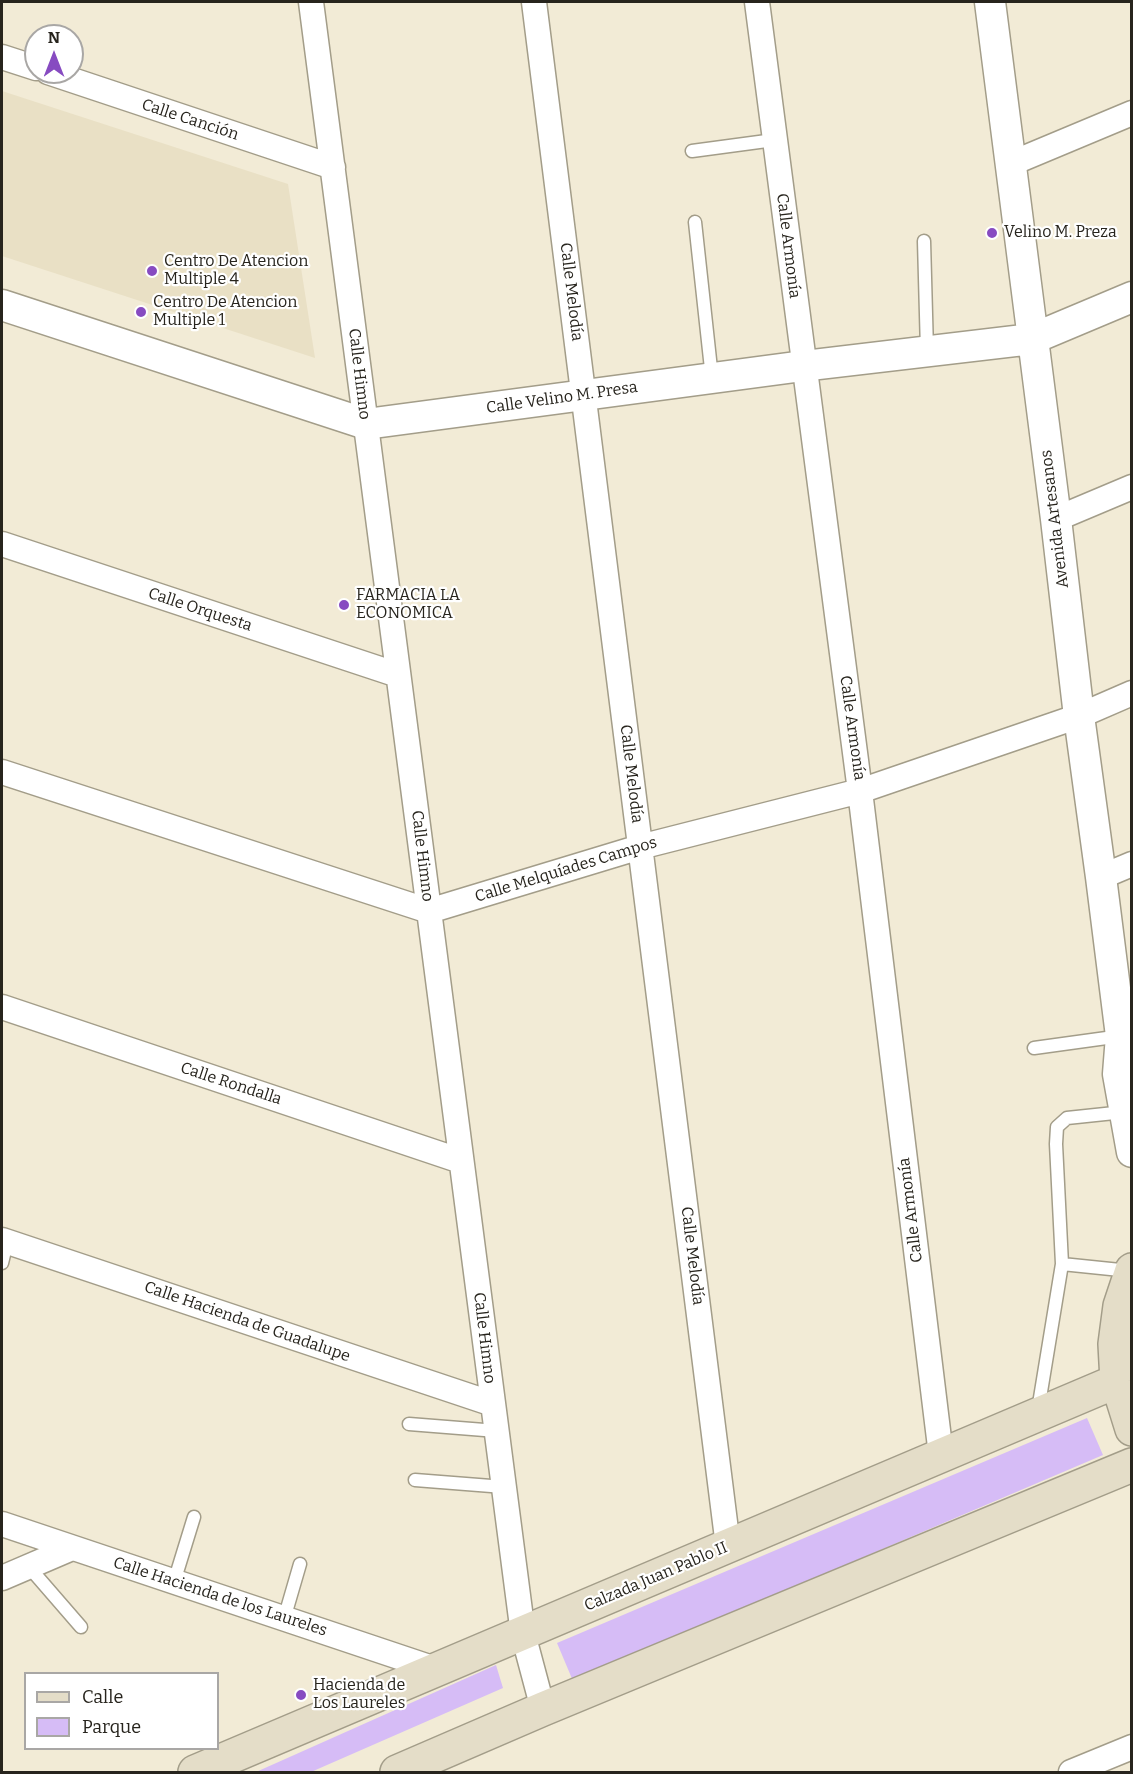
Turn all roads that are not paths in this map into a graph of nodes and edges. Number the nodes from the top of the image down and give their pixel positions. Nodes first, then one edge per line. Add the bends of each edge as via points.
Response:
1 (311, 2) edge
2 (534, 2) edge
3 (757, 2) edge
4 (990, 2) edge
5 (2, 57) edge
6 (24, 64) edge
7 (84, 84) edge
8 (1131, 112) edge
9 (774, 140) junction
10 (692, 150) dead end
11 (1010, 164) junction
12 (333, 167) junction
13 (695, 222) dead end
14 (924, 241) dead end
15 (1131, 297) edge
16 (2, 305) edge
17 (1032, 339) junction
18 (927, 351) junction
19 (803, 366) junction
20 (712, 378) junction
21 (584, 395) junction
22 (366, 424) junction
23 (1131, 487) edge
24 (1056, 519) junction
25 (2, 544) edge
26 (398, 675) junction
27 (1131, 693) edge
28 (1078, 716) junction
29 (2, 772) edge
30 (860, 791) junction
31 (640, 847) junction
32 (1131, 864) edge
33 (1101, 877) junction
34 (429, 911) junction
35 (2, 1007) edge
36 (1128, 1043) edge
37 (1034, 1048) dead end
38 (1124, 1112) junction
39 (1131, 1152) edge
40 (461, 1161) junction
41 (3, 1248) edge
42 (1062, 1264) junction
43 (1131, 1270) edge
44 (1117, 1382) junction
45 (493, 1404) junction
46 (1037, 1414) junction
47 (409, 1424) dead end
48 (1131, 1429) edge
49 (497, 1431) junction
50 (941, 1455) junction
51 (1131, 1465) edge
52 (415, 1480) dead end
53 (504, 1487) junction
54 (194, 1516) dead end
55 (2, 1524) edge
56 (728, 1546) junction
57 (72, 1548) junction
58 (300, 1564) dead end
59 (30, 1567) junction
60 (2, 1578) edge
61 (174, 1582) junction
62 (284, 1618) junction
63 (81, 1627) dead end
64 (523, 1634) junction
65 (438, 1670) junction
66 (543, 1709) junction
67 (1131, 1747) edge
68 (195, 1773) edge
69 (398, 1773) edge
70 (1071, 1773) edge

1 - 12 street, Calle Himno
2 - 21 street, Calle Melodía
3 - 9 street, Calle Armonía
4 - 11 street, Avenida Artesanos
5 - 6 street
7 - 12 street, Calle Canción
8 - 11 street
9 - 10 lane
9 - 19 street, Calle Armonía
11 - 17 street, Avenida Artesanos
12 - 22 street, Calle Himno
13 - 20 lane
14 - 18 lane
15 - 17 street, Calle Velino M. Presa
16 - 22 street, Calle Velino M. Presa
17 - 18 street, Calle Velino M. Presa
17 - 24 street, Avenida Artesanos
18 - 19 street, Calle Velino M. Presa
19 - 20 street, Calle Velino M. Presa
19 - 30 street, Calle Armonía
20 - 21 street, Calle Velino M. Presa
21 - 22 street, Calle Velino M. Presa
21 - 31 street, Calle Melodía
22 - 26 street, Calle Himno
23 - 24 street
24 - 28 street, Avenida Artesanos
25 - 26 street, Calle Orquesta
26 - 34 street, Calle Himno
27 - 28 street, Calle Melquíades Campos
28 - 30 street, Calle Melquíades Campos
28 - 33 street, Avenida Artesanos
29 - 34 street
30 - 31 street, Calle Melquíades Campos
30 - 50 street, Calle Armonía
31 - 34 street, Calle Melquíades Campos
31 - 56 street, Calle Melodía
32 - 33 street
33 - 36 street, Avenida Artesanos
34 - 40 street, Calle Himno
35 - 40 street, Calle Rondalla
36 - 37 lane
36 - 38 street, Avenida Artesanos via 1118,1074
38 - 39 street, Avenida Artesanos
38 - 42 lane via 1067,1118 1057,1127
40 - 45 street, Calle Himno
41 - 45 street, Calle Hacienda de Guadalupe
42 - 43 lane
42 - 46 lane
43 - 44 main road via 1116,1335
44 - 46 main road, Calzada Juan Pablo II
44 - 48 main road
45 - 49 street, Calle Himno
46 - 50 main road, Calzada Juan Pablo II
47 - 49 lane
49 - 53 street, Calle Himno
50 - 56 main road, Calzada Juan Pablo II
51 - 66 main road
52 - 53 lane
53 - 64 street, Calle Himno
54 - 61 lane
55 - 57 street, Calle Hacienda de los Laureles
56 - 64 main road, Calzada Juan Pablo II
57 - 59 street
57 - 61 street, Calle Hacienda de los Laureles
58 - 62 lane
59 - 60 street
59 - 63 lane
61 - 62 street, Calle Hacienda de los Laureles
62 - 65 street, Calle Hacienda de los Laureles
64 - 65 main road, Calzada Juan Pablo II
64 - 66 street, Calle Himno
65 - 68 main road, Calzada Juan Pablo II
66 - 69 main road
67 - 70 street

